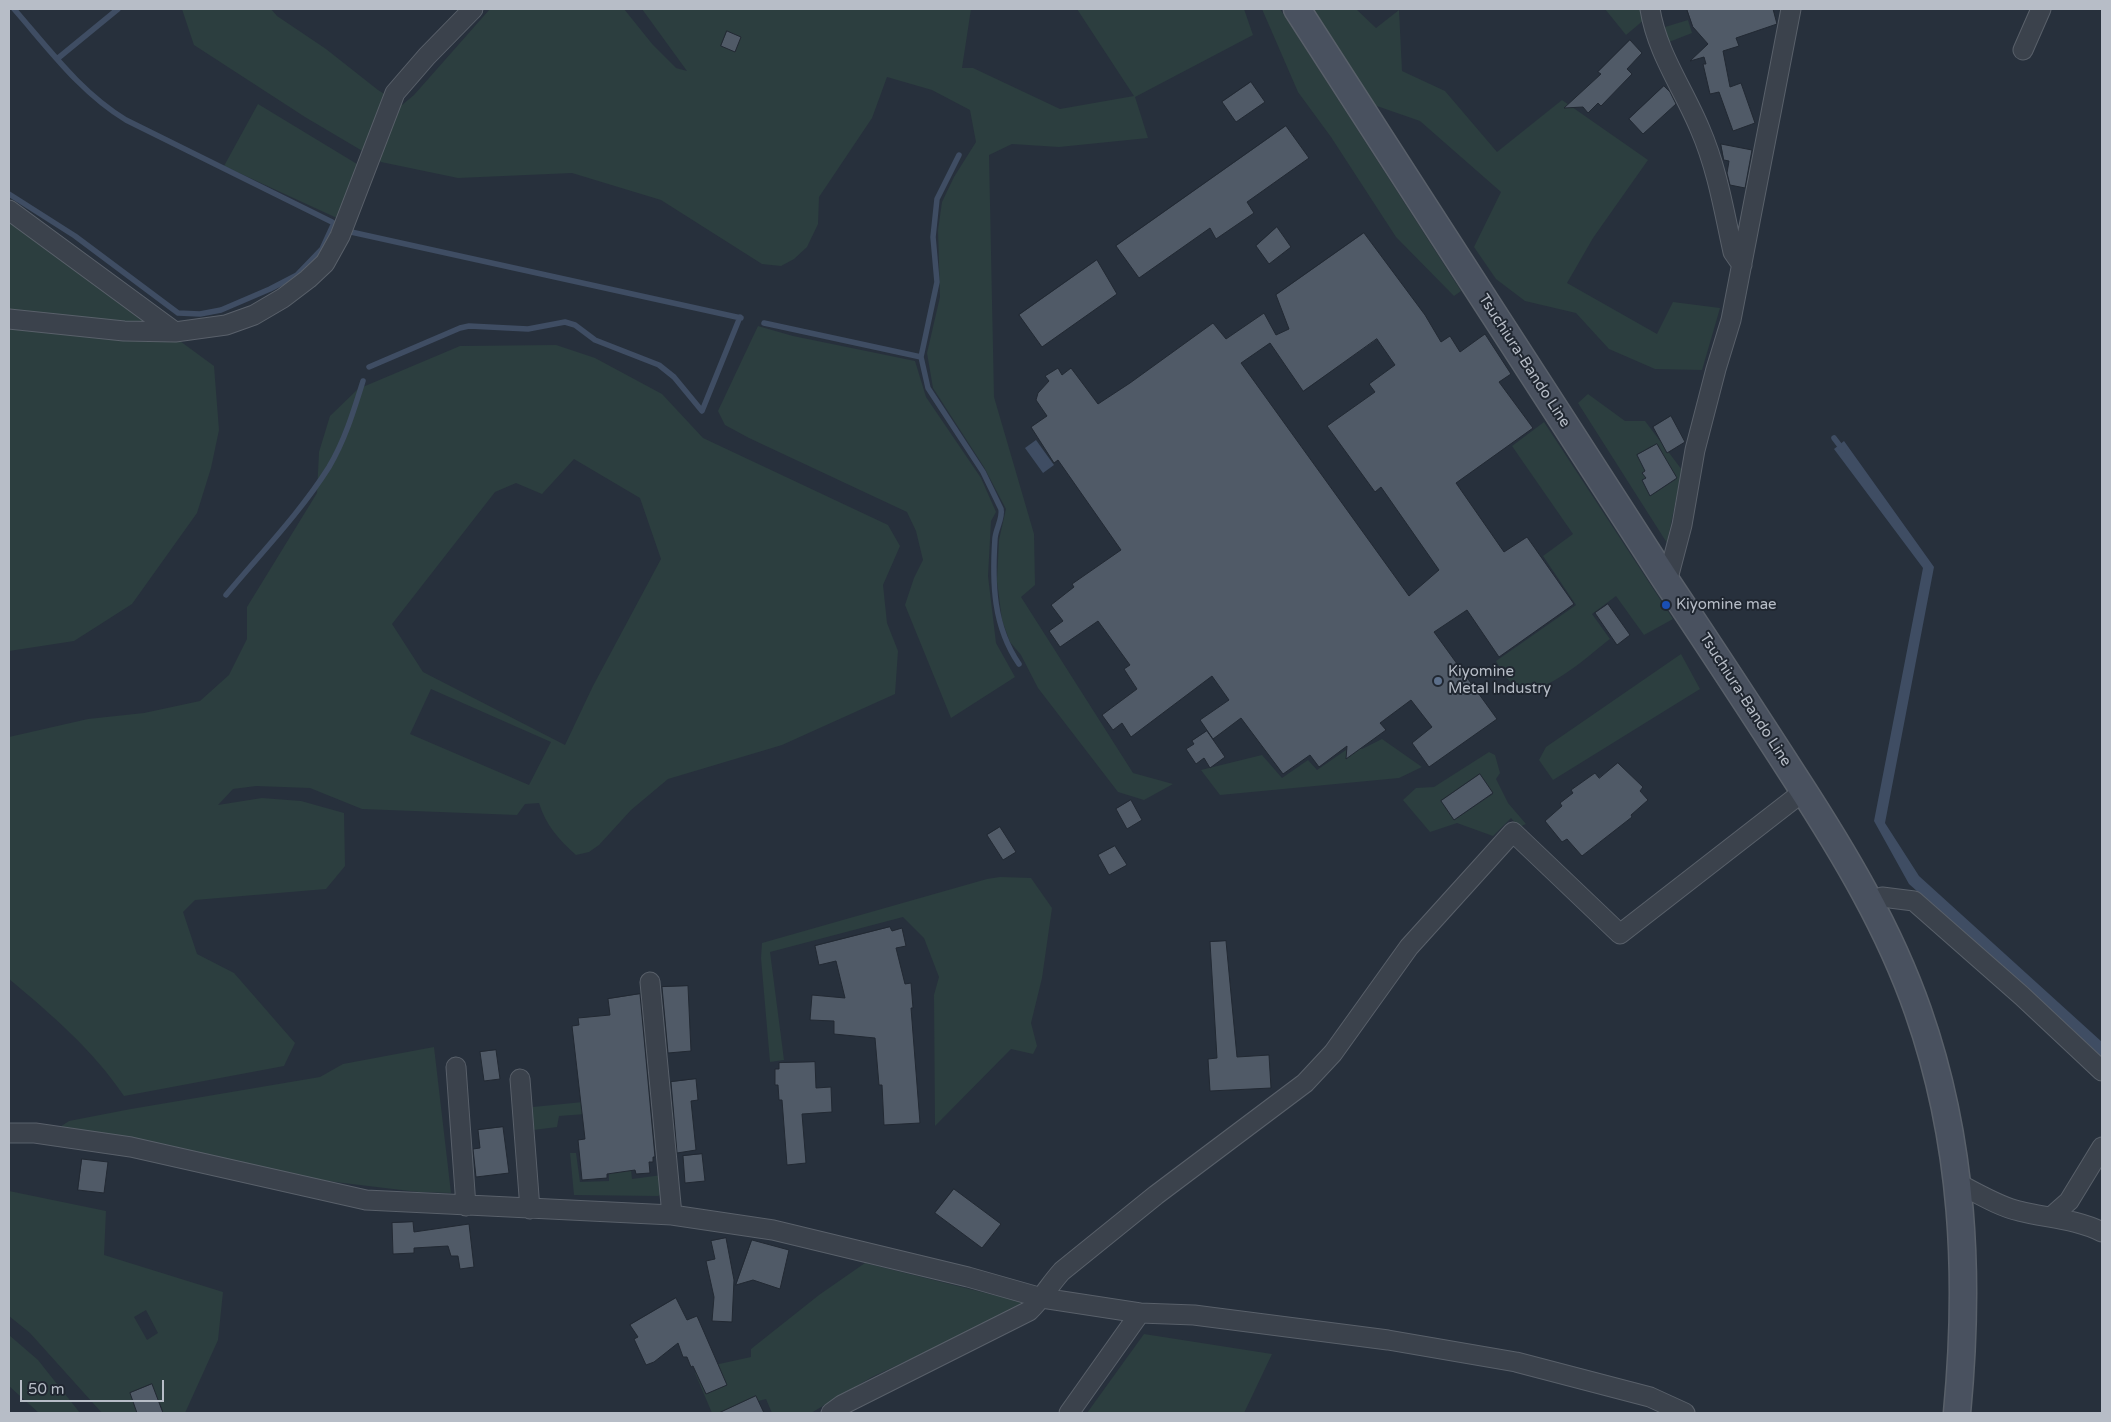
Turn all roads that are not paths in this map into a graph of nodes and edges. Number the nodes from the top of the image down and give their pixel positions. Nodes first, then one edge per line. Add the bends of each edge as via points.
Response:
1 (473, 9) edge
2 (1297, 9) edge
3 (1650, 9) edge
4 (1791, 9) edge
5 (2041, 9) edge
6 (2023, 50) dead end
7 (9, 210) edge
8 (1742, 265) junction
9 (9, 319) edge
10 (175, 332) junction
11 (1667, 582) junction
12 (1804, 792) junction
13 (1870, 902) junction
14 (650, 982) dead end
15 (456, 1067) dead end
16 (2102, 1071) edge
17 (520, 1079) dead end
18 (9, 1133) edge
19 (2102, 1146) edge
20 (1959, 1184) junction
21 (466, 1206) junction
22 (530, 1208) junction
23 (672, 1215) junction
24 (2052, 1216) junction
25 (2102, 1232) edge
26 (1042, 1298) junction
27 (1140, 1313) junction
28 (843, 1410) edge
29 (1069, 1413) edge
30 (1685, 1413) edge
31 (1957, 1413) edge

1 - 10 street via 396,92 340,236 325,263 308,279 254,315 226,325
2 - 11 main road, Tsuchiura-Bando Line
3 - 8 street via 1658,45 1700,128 1709,153 1733,252
4 - 8 street
5 - 6 street
7 - 10 street
8 - 11 street via 1731,320 1695,450 1682,525
9 - 10 street via 124,331
11 - 12 main road, Tsuchiura-Bando Line via 1732,677
12 - 13 main road, Tsuchiura-Bando Line via 1842,850
12 - 26 street via 1620,934 1513,832 1409,946 1333,1053 1305,1083 1156,1195 1062,1271
13 - 16 street via 1882,897 1914,901
13 - 20 main road, Tsuchiura-Bando Line via 1918,1011 1943,1097
14 - 23 street
15 - 21 street
17 - 22 street
18 - 21 street via 35,1133 131,1147 366,1200
19 - 24 street via 2069,1200
20 - 24 street via 2018,1211
20 - 31 main road, Tsuchiura-Bando Line via 1965,1308
21 - 22 street
22 - 23 street
23 - 26 street via 773,1230
24 - 25 street
26 - 27 street
26 - 28 street via 1029,1311
27 - 29 street
27 - 30 street via 1194,1315 1388,1340 1516,1362 1650,1397

